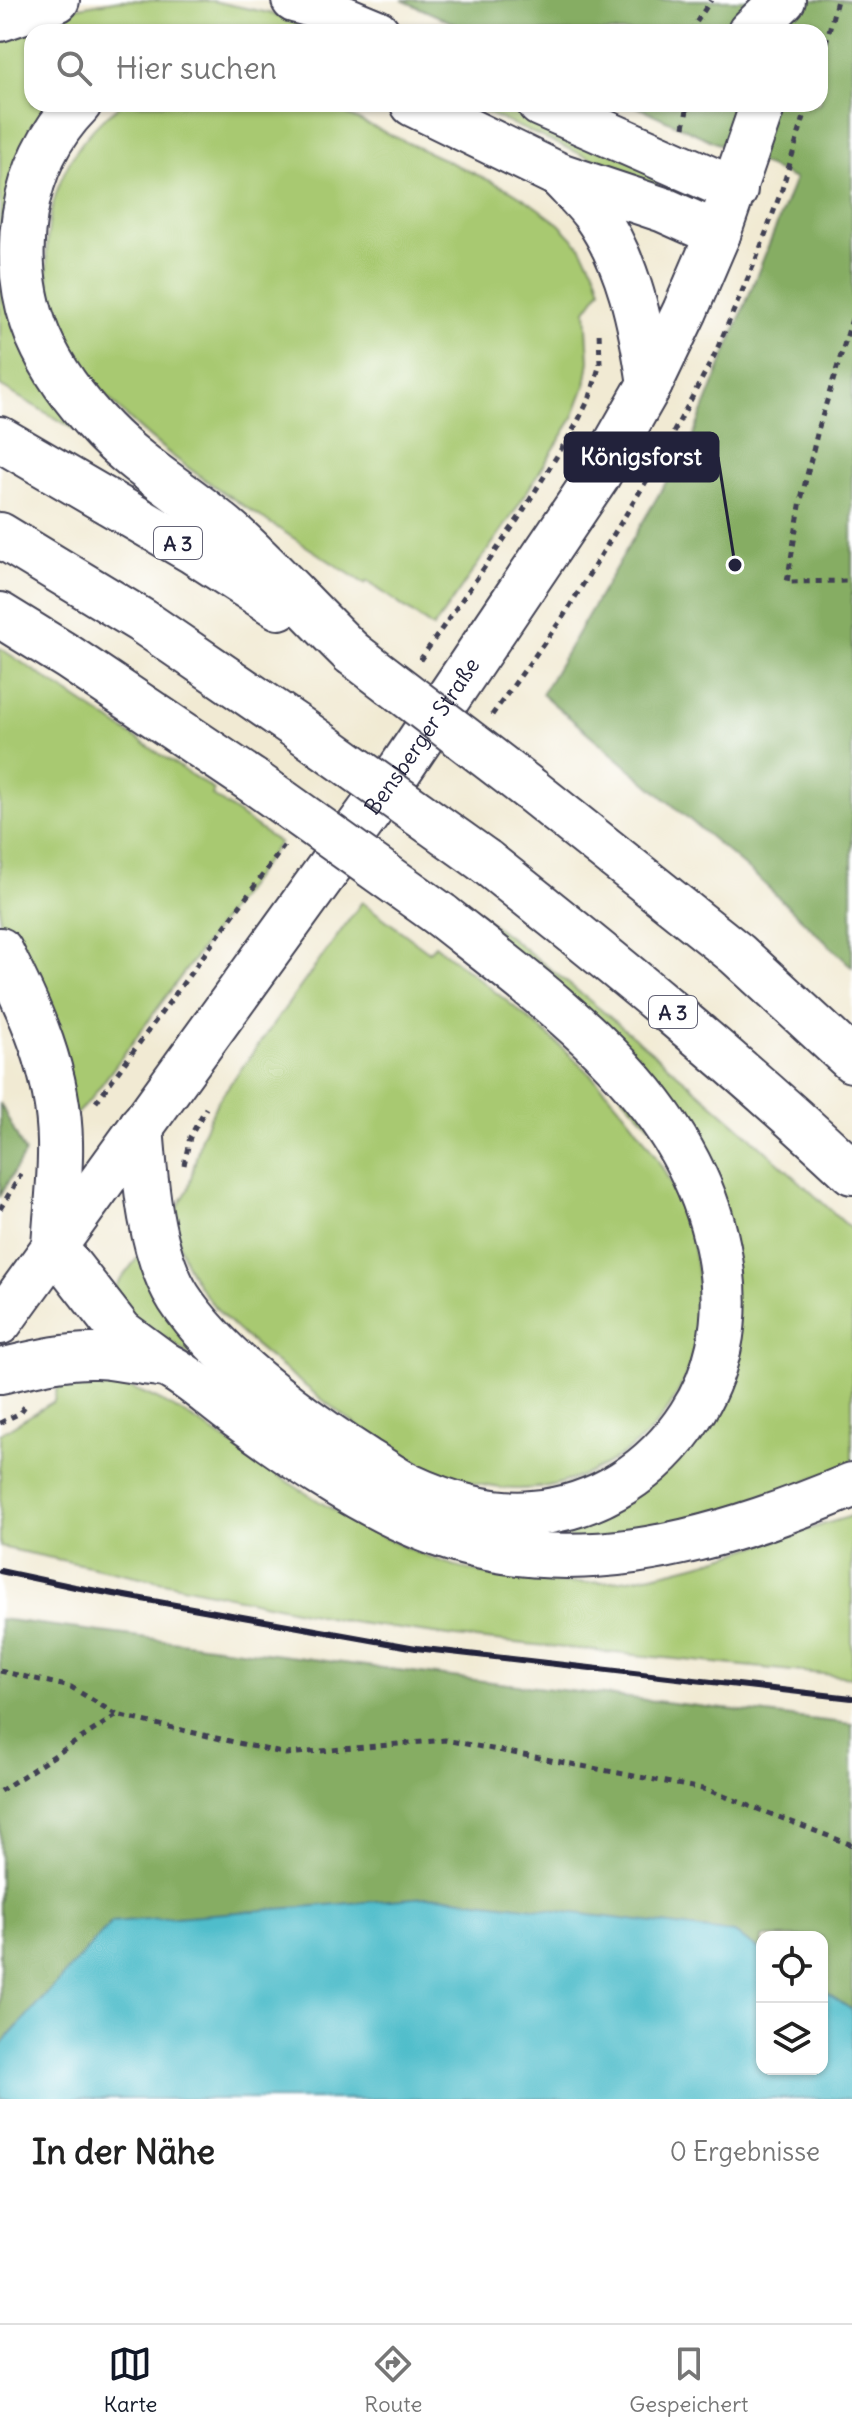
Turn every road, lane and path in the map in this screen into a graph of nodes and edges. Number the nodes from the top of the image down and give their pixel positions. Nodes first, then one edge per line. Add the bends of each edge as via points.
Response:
1 (57, 0) edge
2 (294, 0) edge
3 (711, 0) edge
4 (783, 0) edge
5 (793, 0) edge
6 (837, 0) edge
7 (0, 19) edge
8 (358, 24) edge
9 (695, 24) edge
10 (758, 24) edge
11 (786, 24) edge
12 (828, 35) edge
13 (73, 112) edge
14 (429, 112) edge
15 (558, 112) edge
16 (760, 112) edge
17 (559, 175) junction
18 (735, 190) junction
19 (718, 234) junction
20 (852, 319) edge
21 (650, 384) junction
22 (0, 439) edge
23 (0, 535) edge
24 (852, 581) edge
25 (0, 615) edge
26 (563, 617) dead end
27 (352, 653) junction
28 (489, 719) dead end
29 (0, 950) edge
30 (852, 1060) edge
31 (213, 1095) dead end
32 (141, 1126) junction
33 (852, 1172) edge
34 (153, 1218) junction
35 (54, 1246) junction
36 (0, 1322) edge
37 (166, 1366) junction
38 (14, 1386) edge
39 (0, 1423) edge
40 (852, 1485) edge
41 (0, 1671) edge
42 (117, 1715) junction
43 (0, 1791) edge
44 (852, 1845) edge

1 - 7 main road
2 - 8 main road
3 - 9 path
4 - 10 main road
5 - 11 main road
6 - 12 path
13 - 27 main road via 46,150 26,207 24,281 38,336 76,400 105,432 234,536
14 - 17 main road
15 - 18 main road
16 - 18 main road, Bensberger Straße
17 - 19 main road
17 - 21 main road via 592,212 618,255 643,333
18 - 19 main road, Bensberger Straße
19 - 21 main road, Bensberger Straße
20 - 24 path via 818,430 787,582
21 - 32 main road, Bensberger Straße via 597,477 410,755
22 - 27 main road, A 3 via 194,552
23 - 33 main road, A 3, bridge via 142,621 485,861 655,996
25 - 34 main road, bridge via 253,781 441,915 614,1060 665,1123 700,1188 721,1259 724,1321 699,1403 662,1453 637,1475 580,1503 534,1513 497,1512 408,1486 322,1432 256,1379 178,1297 160,1256
26 - 28 path
27 - 30 main road, A 3, bridge via 737,954
29 - 35 main road via 39,1031 58,1107 61,1144
31 - 34 path via 190,1137 182,1177
32 - 34 main road
32 - 35 main road, Bensberger Straße
35 - 36 main road, Bensberger Straße
35 - 37 main road via 121,1332
37 - 38 main road via 63,1357
37 - 40 main road via 360,1498 412,1524 489,1549 537,1557 644,1550 713,1534
38 - 39 path via 20,1413
41 - 42 path via 71,1687
42 - 43 path
42 - 44 path via 286,1754 445,1740 708,1790

